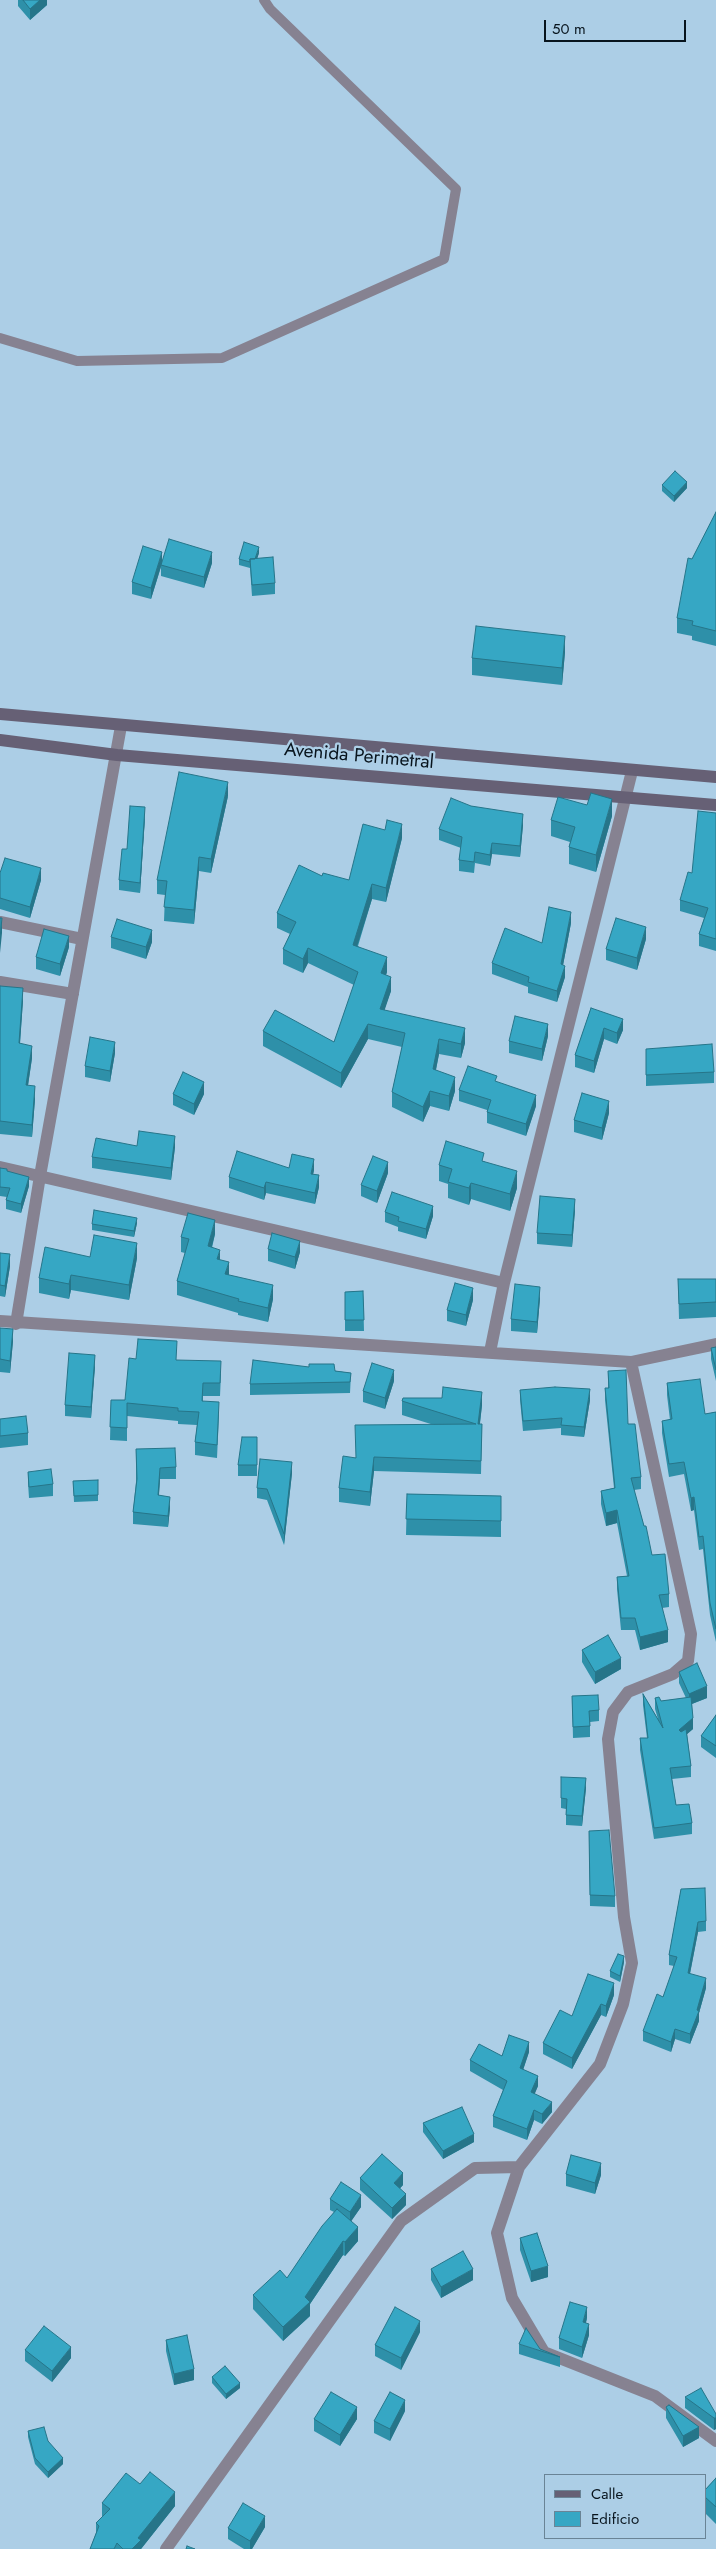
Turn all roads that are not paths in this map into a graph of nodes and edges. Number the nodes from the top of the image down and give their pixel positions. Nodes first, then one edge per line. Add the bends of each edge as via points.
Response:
1 (264, 0) edge
2 (0, 338) edge
3 (0, 714) edge
4 (122, 726) junction
5 (0, 740) edge
6 (117, 755) junction
7 (632, 771) junction
8 (716, 777) edge
9 (625, 799) junction
10 (716, 805) edge
11 (0, 922) edge
12 (82, 939) junction
13 (0, 982) edge
14 (73, 994) junction
15 (0, 1167) edge
16 (40, 1176) junction
17 (504, 1283) junction
18 (0, 1321) edge
19 (16, 1324) junction
20 (716, 1344) edge
21 (490, 1352) junction
22 (631, 1362) junction
23 (519, 2168) junction
24 (716, 2441) edge
25 (166, 2549) edge

1 - 2 lane via 456,189 444,259 222,358 78,361
3 - 4 main road, Avenida Perimetral
4 - 6 street
4 - 7 main road, Avenida Perimetral
5 - 6 main road, Avenida Perimetral
6 - 9 main road, Avenida Perimetral
6 - 12 street
7 - 8 main road, Avenida Perimetral
7 - 9 street
9 - 10 main road, Avenida Perimetral
9 - 17 street
11 - 12 street
12 - 14 street
13 - 14 street
14 - 16 street
15 - 16 street
16 - 17 street
16 - 19 street
17 - 21 street
18 - 19 street
19 - 21 street
20 - 22 street
21 - 22 street
22 - 23 street via 691,1634 688,1661 674,1674 628,1692 613,1712 608,1740 624,1917 632,1963 623,2004 600,2064
23 - 24 street via 498,2233 512,2298 544,2352 655,2396
23 - 25 street via 476,2168 401,2221

